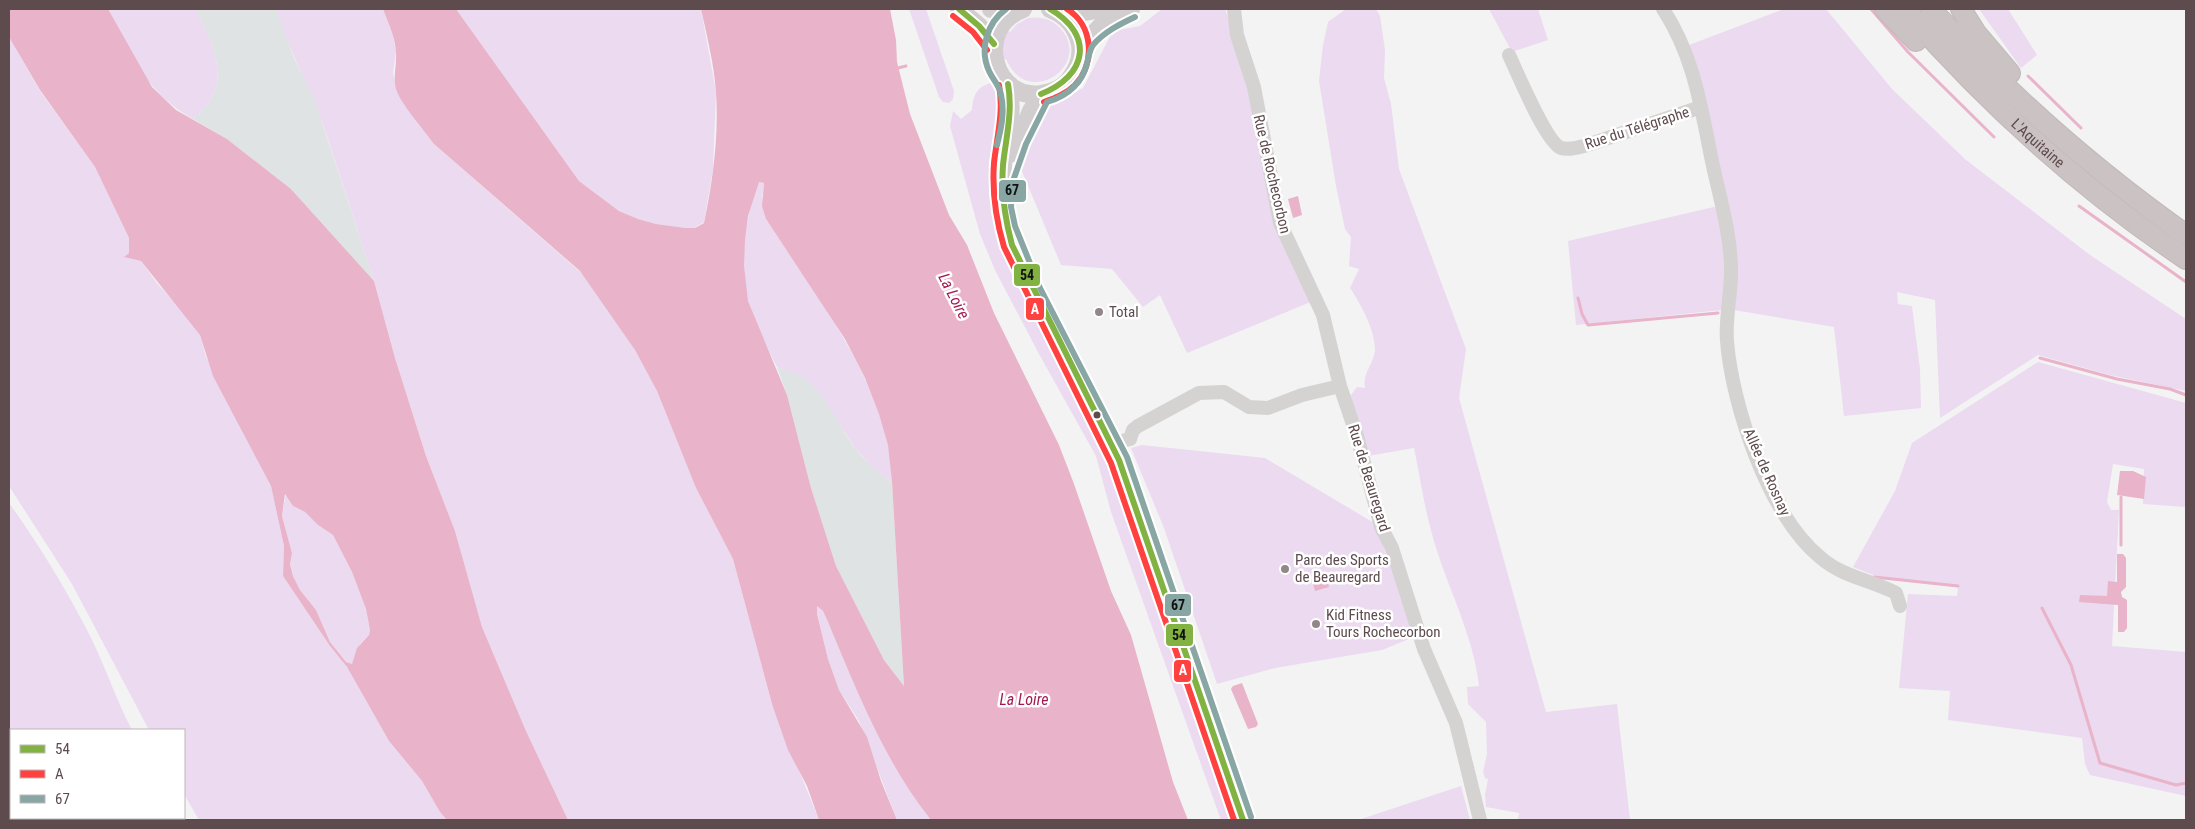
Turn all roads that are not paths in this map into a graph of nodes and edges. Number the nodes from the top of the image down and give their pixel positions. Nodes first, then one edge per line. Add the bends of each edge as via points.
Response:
1 (959, 9) edge
2 (991, 9) edge
3 (1102, 9) edge
4 (1131, 9) edge
5 (1234, 9) edge
6 (1664, 9) edge
7 (1885, 9) edge
8 (1905, 9) edge
9 (1931, 9) edge
10 (1961, 9) edge
11 (1018, 11) edge
12 (1054, 11) edge
13 (994, 44) junction
14 (1080, 47) junction
15 (1509, 55) dead end
16 (1008, 84) junction
17 (1041, 94) junction
18 (1701, 107) junction
19 (2001, 109) junction
20 (2057, 134) junction
21 (1002, 189) junction
22 (2186, 235) edge
23 (2186, 259) edge
24 (1728, 309) joint
25 (1341, 389) junction
26 (1112, 444) junction
27 (1900, 606) dead end
28 (1243, 820) edge
29 (1480, 820) edge

1 - 13 main road
2 - 11 main road
3 - 12 main road
4 - 14 main road via 1103,24
5 - 25 street, Rue de Rochecorbon via 1236,29 1254,87 1280,223 1323,315
6 - 18 street, Rue du Télégraphe via 1687,52
7 - 19 highway via 1932,58
8 - 19 highway, L'Aquitaine
9 - 20 highway, L'Aquitaine
10 - 20 highway via 1976,33
11 - 13 main road via 1001,27
12 - 14 main road via 1078,35
13 - 16 main road via 995,63
14 - 17 main road via 1079,61 1070,79 1054,91
15 - 18 street, Rue du Télégraphe via 1548,137 1560,148 1584,146
16 - 17 main road via 1029,94
16 - 21 main road via 1012,117 1003,163
17 - 21 main road via 1022,131
18 - 24 street, Rue du Télégraphe via 1730,246
19 - 23 highway, L'Aquitaine via 2088,186
20 - 22 highway, L'Aquitaine
21 - 26 main road via 1006,228 1020,266
24 - 27 street, Allée de Rosnay via 1727,341 1738,399 1748,435 1783,514 1821,559 1852,577 1896,593
25 - 26 street via 1302,395 1268,408 1249,407 1224,392 1199,393 1138,426 1130,439
25 - 29 street, Rue de Beauregard via 1381,527 1395,556 1424,649 1456,723
26 - 28 main road

